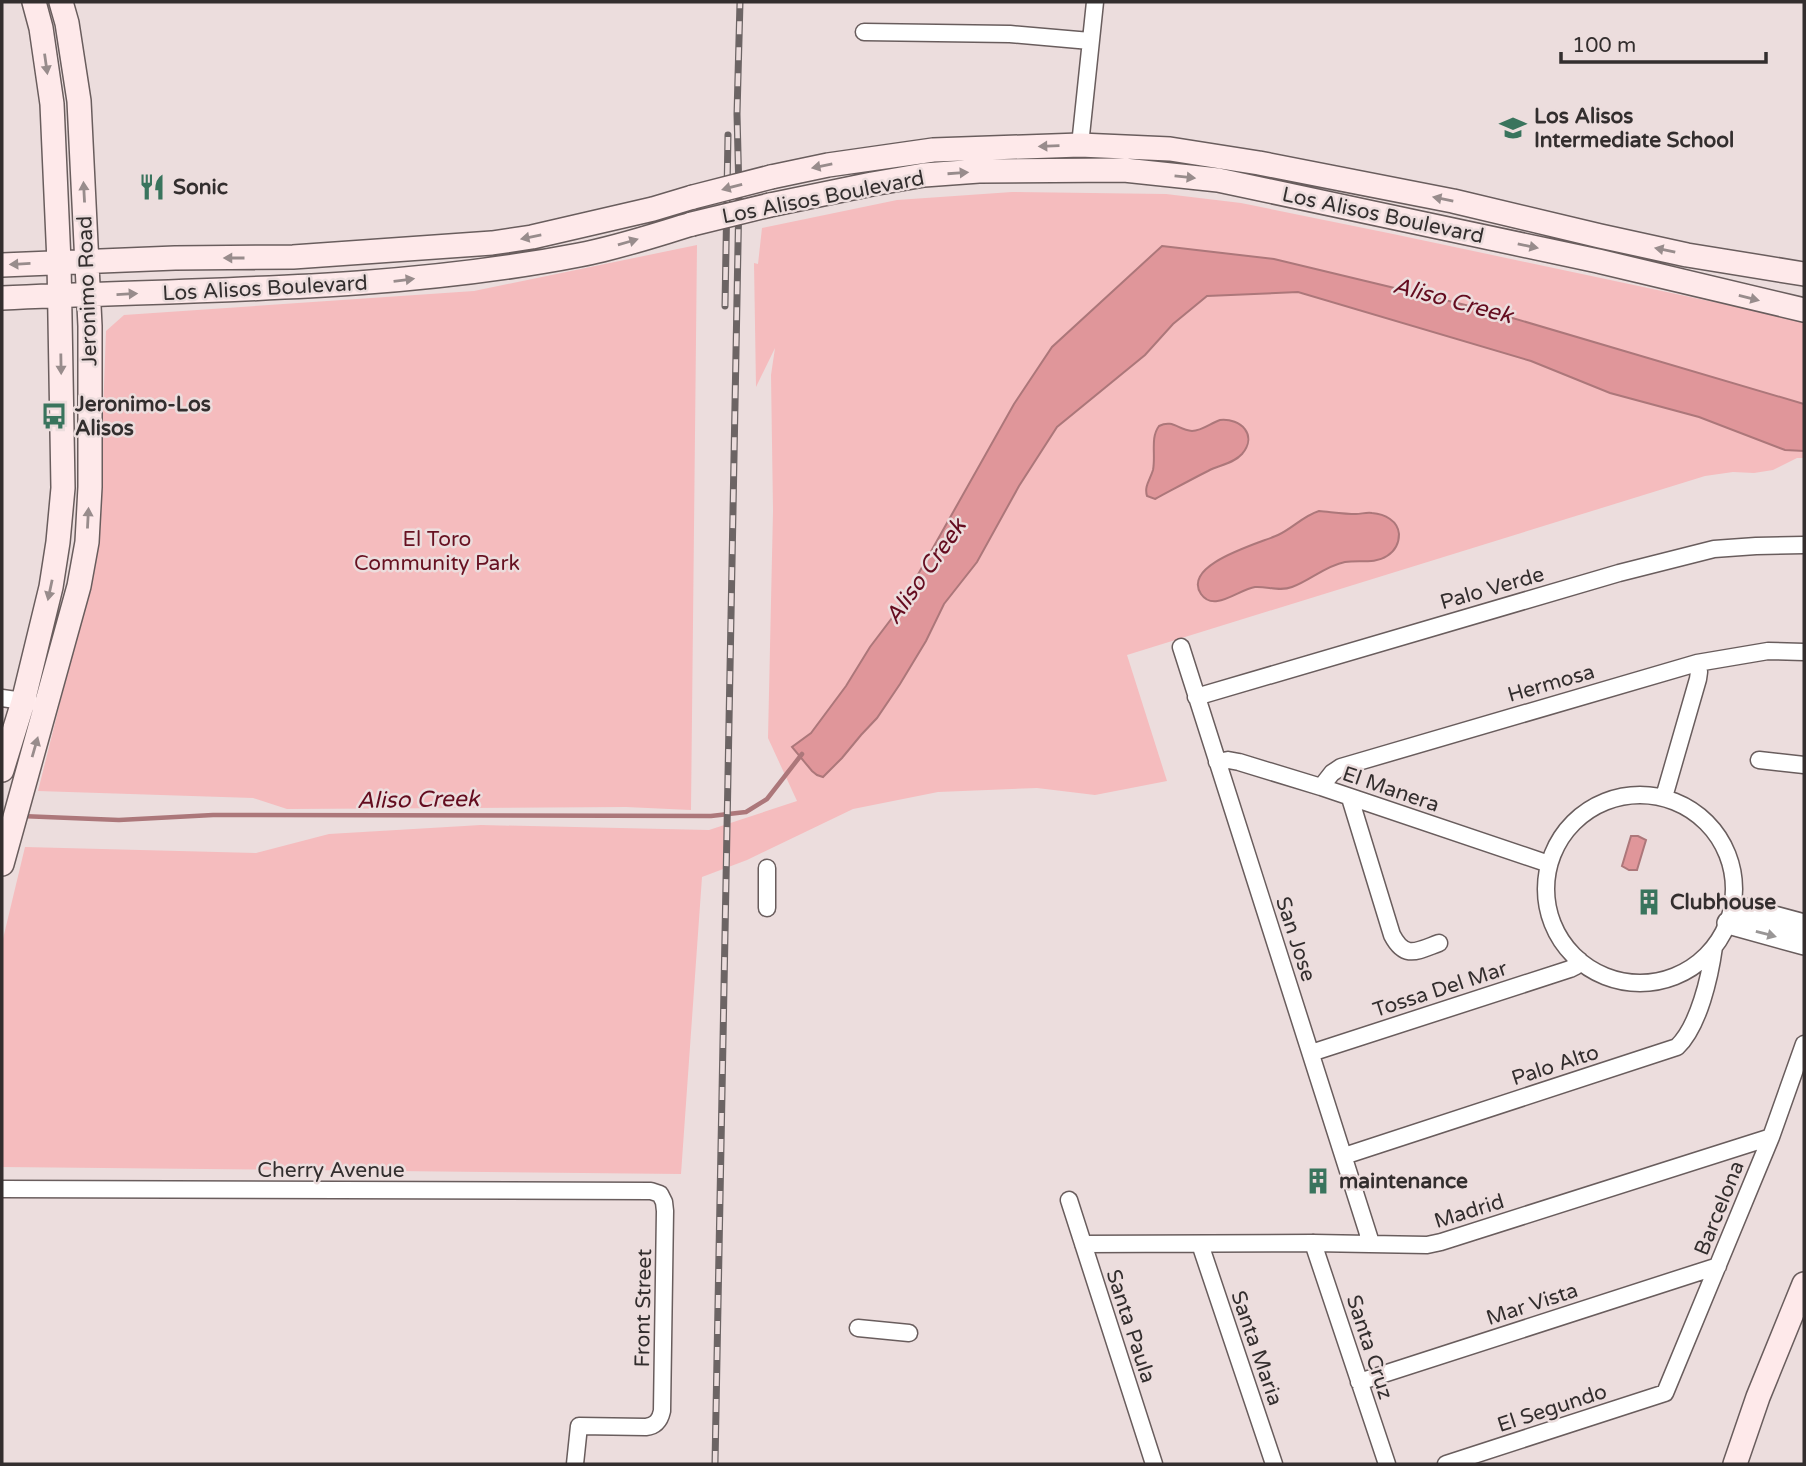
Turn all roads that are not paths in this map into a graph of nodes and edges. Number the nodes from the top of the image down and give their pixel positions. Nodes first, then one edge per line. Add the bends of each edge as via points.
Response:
1 (34, 2) edge
2 (61, 2) edge
3 (1095, 2) edge
4 (864, 32) dead end
5 (1090, 41) junction
6 (1080, 145) junction
7 (87, 260) junction
8 (59, 262) junction
9 (2, 265) edge
10 (1804, 274) edge
11 (59, 295) junction
12 (89, 295) junction
13 (2, 298) edge
14 (1804, 310) edge
15 (1804, 545) edge
16 (1181, 647) dead end
17 (1804, 652) edge
18 (1697, 663) junction
19 (1196, 697) junction
20 (12, 700) edge
21 (47, 703) junction
22 (1759, 760) dead end
23 (1217, 762) junction
24 (1804, 765) edge
25 (2, 770) edge
26 (1321, 788) junction
27 (1664, 797) junction
28 (1350, 798) junction
29 (5, 854) edge
30 (1549, 864) junction
31 (767, 868) dead end
32 (767, 908) dead end
33 (1730, 915) junction
34 (1804, 925) edge
35 (1439, 943) dead end
36 (1804, 944) edge
37 (1714, 947) junction
38 (1579, 960) junction
39 (1804, 1044) edge
40 (1311, 1054) junction
41 (1771, 1137) junction
42 (1343, 1156) junction
43 (2, 1189) edge
44 (660, 1194) joint
45 (1069, 1200) dead end
46 (1313, 1243) junction
47 (1371, 1243) junction
48 (1083, 1244) junction
49 (1200, 1244) junction
50 (1718, 1266) junction
51 (1804, 1284) edge
52 (858, 1328) dead end
53 (908, 1333) dead end
54 (1359, 1382) junction
55 (1668, 1387) joint
56 (575, 1464) edge
57 (1154, 1464) edge
58 (1274, 1464) edge
59 (1387, 1464) edge
60 (1446, 1464) edge
61 (1735, 1464) edge

1 -> 8 main road, Jeronimo Road via 52,104
7 -> 2 main road, Jeronimo Road via 79,102
3 - 5 street
4 - 5 street via 1010,34
5 - 6 street
6 -> 7 main road, Los Alisos Boulevard, bridge via 933,150 828,164 653,209 492,243 293,257
10 -> 6 main road, Los Alisos Boulevard via 1687,255 1453,201 1259,163 1170,149
7 - 8 main road, Los Alisos Boulevard
7 - 12 main road, Jeronimo Road
8 -> 9 main road, Los Alisos Boulevard
8 - 11 main road, Jeronimo Road
11 - 12 main road, Los Alisos Boulevard
11 - 13 main road, Los Alisos Boulevard
11 -> 20 main road, Jeronimo Road via 63,488 58,542 51,587
12 -> 14 main road, Los Alisos Boulevard, bridge via 374,283 469,272 581,255 770,205 925,175 1124,170 1218,180
21 -> 12 main road, Jeronimo Road via 87,542
15 - 19 street, Palo Verde via 1714,549
16 - 19 street, San Jose
17 - 18 street, Hermosa via 1768,651
18 - 26 street, Hermosa via 1341,766
18 - 27 street via 1698,679
19 - 23 street, San Jose
20 - 21 street
20 - 25 main road, Jeronimo Road
29 -> 21 main road, Jeronimo Road
22 - 24 street
23 - 26 street, El Manera via 1239,762
23 - 40 street, San Jose
26 - 28 street, El Manera
27 - 30 street via 1615,797 1592,807 1558,841
27 - 33 street via 1696,813 1720,838 1732,871
28 - 30 street, El Manera
28 - 35 street via 1396,944 1409,952
30 - 38 street via 1548,909 1559,937
31 - 32 street
33 - 34 street
33 -> 36 street
33 - 37 street
37 - 38 street via 1679,975 1650,982 1612,978
37 - 42 street, Palo Alto via 1710,977 1690,1029 1677,1047
38 - 40 street, Tossa Del Mar via 1570,969
39 - 41 street, Barcelona
40 - 42 street, San Jose
41 - 47 street, Madrid via 1441,1242
41 - 50 street, Barcelona
42 - 47 street, San Jose
43 - 44 street, Cherry Avenue
44 - 56 street, Front Street via 665,1211 660,1418 646,1427 579,1426
45 - 48 street, Santa Paula
46 - 47 street, Madrid
46 - 49 street, Madrid
46 - 54 street, Santa Cruz
48 - 49 street, Madrid
48 - 57 street, Santa Paula
49 - 58 street, Santa Maria
50 - 54 street, Mar Vista
50 - 55 street, Barcelona
51 - 61 main road
52 - 53 street
54 - 59 street, Santa Cruz
55 - 60 street, El Segundo via 1659,1396

